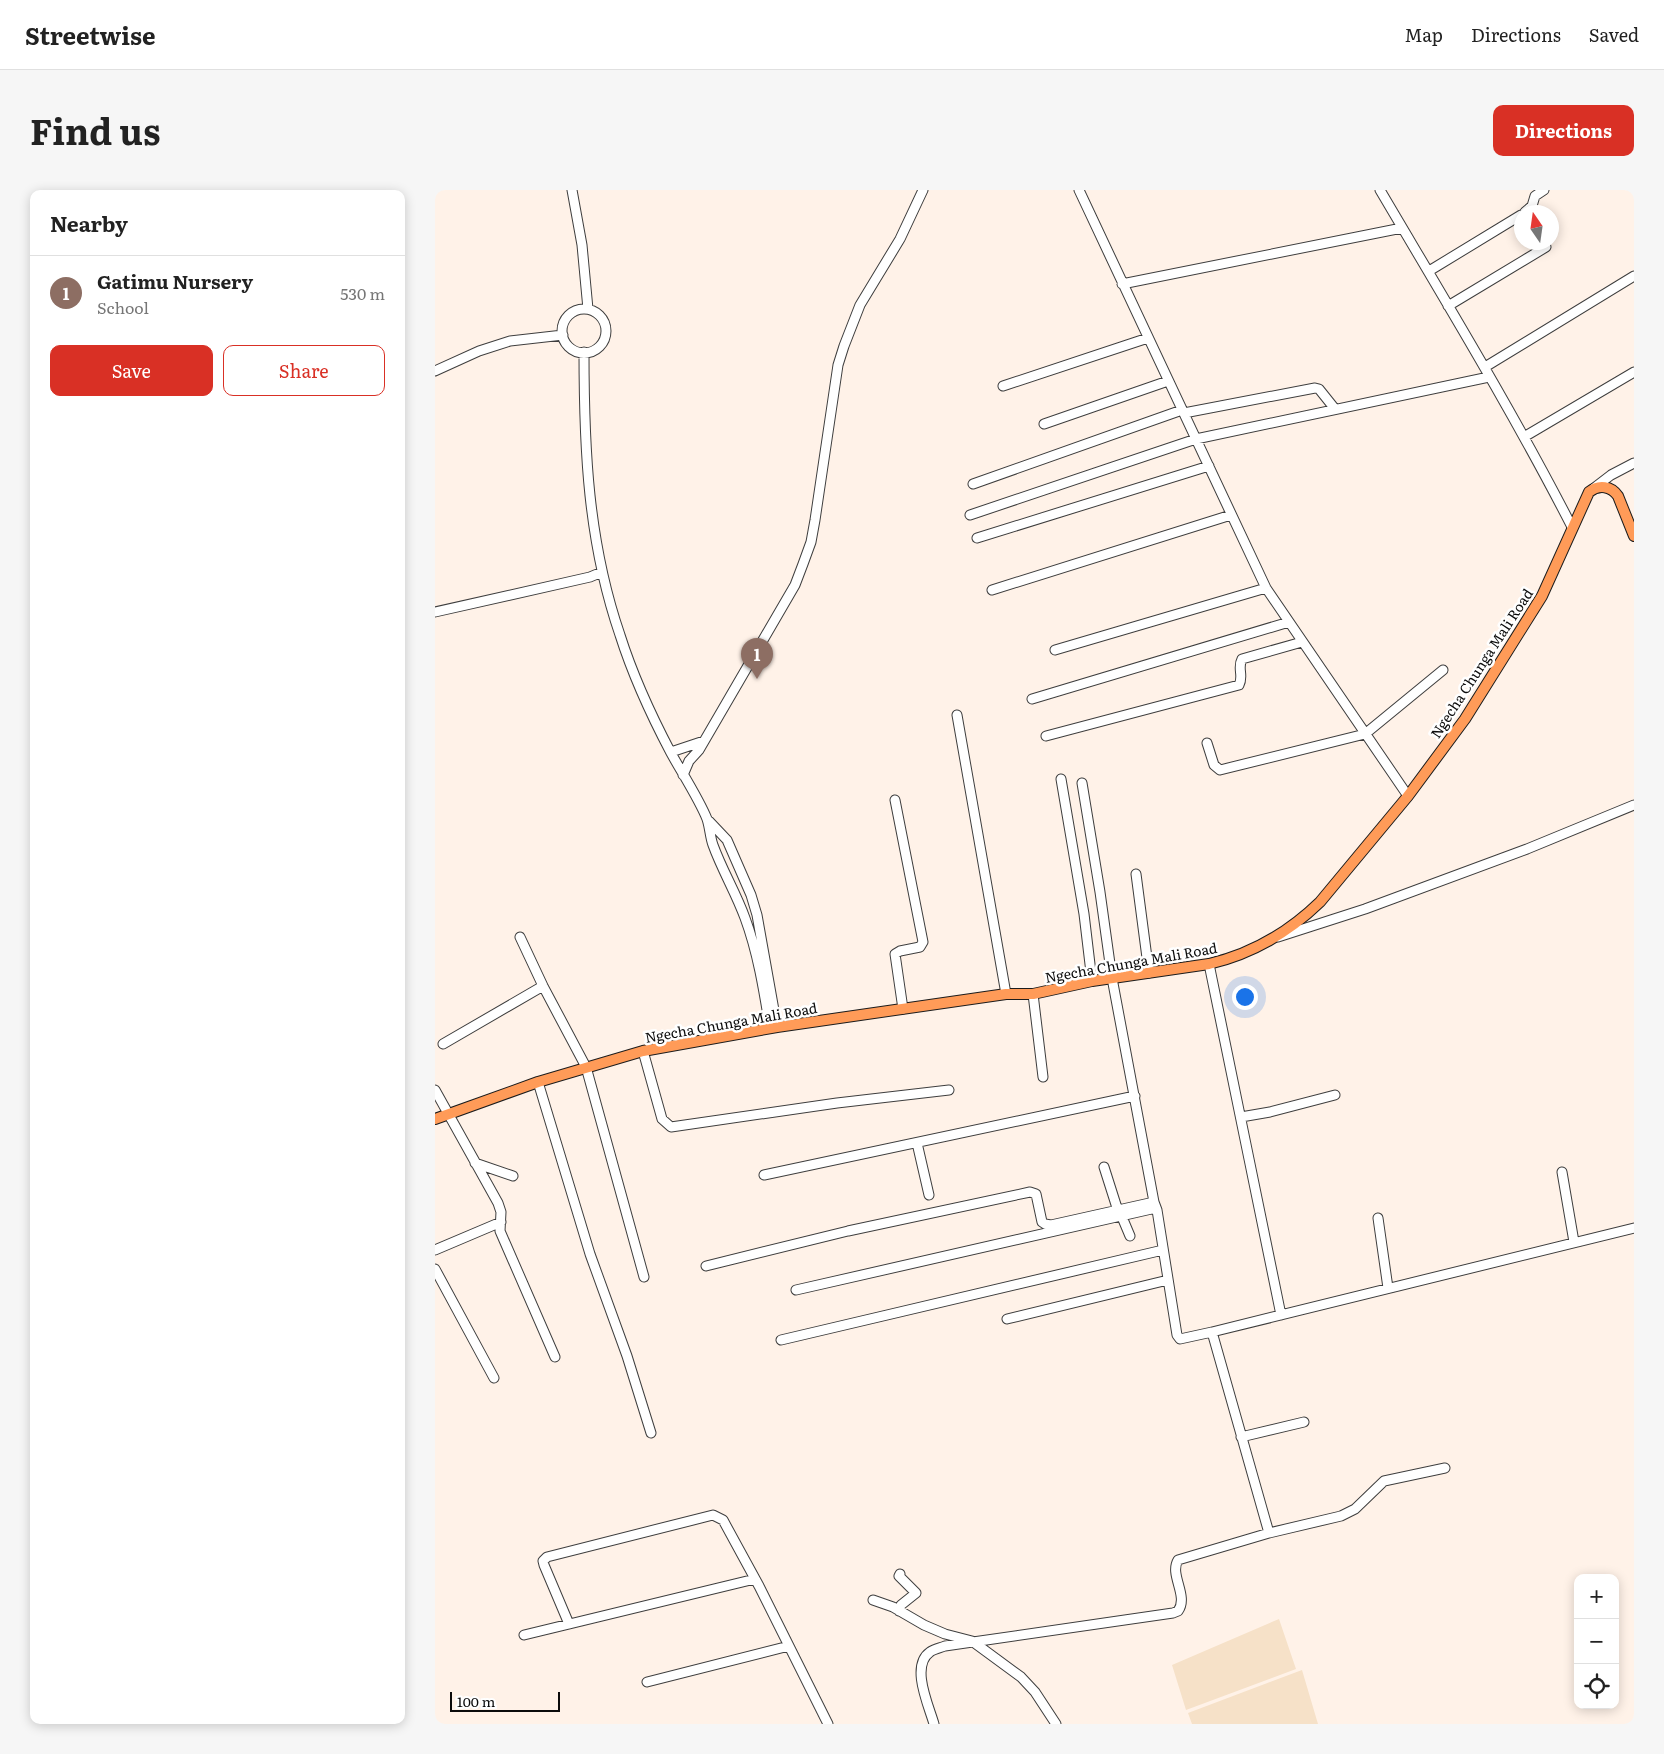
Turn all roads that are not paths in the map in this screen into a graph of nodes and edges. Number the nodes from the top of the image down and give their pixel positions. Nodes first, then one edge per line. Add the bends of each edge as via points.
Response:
1 (572, 190) edge
2 (923, 190) edge
3 (1079, 190) edge
4 (1380, 190) edge
5 (1544, 190) edge
6 (1532, 205) edge
7 (1514, 219) edge
8 (1403, 228) junction
9 (1541, 250) edge
10 (1429, 272) junction
11 (1634, 276) edge
12 (1122, 284) junction
13 (1448, 306) junction
14 (588, 309) junction
15 (563, 336) junction
16 (1148, 338) junction
17 (583, 352) junction
18 (1485, 367) junction
19 (435, 371) edge
20 (1634, 372) edge
21 (1489, 377) junction
22 (1168, 381) junction
23 (1003, 386) dead end
24 (1335, 409) junction
25 (1183, 411) junction
26 (1044, 424) dead end
27 (1524, 437) junction
28 (1196, 439) junction
29 (1634, 463) edge
30 (1209, 466) junction
31 (973, 484) dead end
32 (1594, 488) junction
33 (970, 515) dead end
34 (1231, 515) junction
35 (1572, 527) junction
36 (1634, 536) edge
37 (977, 538) dead end
38 (602, 572) junction
39 (1266, 588) junction
40 (992, 590) dead end
41 (435, 612) edge
42 (1289, 622) junction
43 (1302, 642) junction
44 (1055, 650) dead end
45 (1443, 670) dead end
46 (1032, 699) dead end
47 (957, 714) dead end
48 (1365, 734) junction
49 (1046, 736) dead end
50 (704, 741) junction
51 (1207, 743) dead end
52 (671, 752) junction
53 (683, 775) junction
54 (1061, 779) dead end
55 (1082, 782) dead end
56 (1407, 796) junction
57 (895, 800) dead end
58 (1634, 805) edge
59 (707, 819) junction
60 (1136, 874) dead end
61 (520, 938) dead end
62 (1273, 939) junction
63 (1209, 964) junction
64 (1149, 973) junction
65 (1112, 978) junction
66 (1092, 981) junction
67 (543, 986) junction
68 (1005, 994) junction
69 (1033, 994) junction
70 (903, 1009) junction
71 (774, 1028) junction
72 (443, 1044) dead end
73 (643, 1051) junction
74 (586, 1067) junction
75 (1043, 1077) dead end
76 (538, 1082) junction
77 (435, 1090) edge
78 (949, 1090) dead end
79 (1335, 1095) dead end
80 (1135, 1096) junction
81 (448, 1114) junction
82 (1241, 1117) junction
83 (435, 1119) edge
84 (917, 1143) junction
85 (475, 1163) junction
86 (1104, 1167) dead end
87 (1562, 1172) dead end
88 (764, 1175) dead end
89 (513, 1176) dead end
90 (929, 1195) dead end
91 (1155, 1205) junction
92 (1120, 1214) junction
93 (1378, 1218) dead end
94 (501, 1222) junction
95 (1634, 1228) edge
96 (1130, 1236) dead end
97 (1574, 1242) junction
98 (435, 1250) edge
99 (1163, 1250) junction
100 (707, 1266) dead end
101 (435, 1269) edge
102 (644, 1277) dead end
103 (1168, 1280) junction
104 (1388, 1288) junction
105 (796, 1290) dead end
106 (1281, 1315) junction
107 (1007, 1319) dead end
108 (1212, 1332) junction
109 (781, 1340) dead end
110 (555, 1357) dead end
111 (494, 1378) dead end
112 (1304, 1422) dead end
113 (651, 1433) dead end
114 (1241, 1437) junction
115 (1445, 1468) dead end
116 (1269, 1533) junction
117 (900, 1574) dead end
118 (755, 1579) junction
119 (873, 1600) dead end
120 (899, 1612) junction
121 (569, 1624) junction
122 (524, 1635) dead end
123 (972, 1641) junction
124 (789, 1646) junction
125 (647, 1682) dead end
126 (828, 1724) edge
127 (934, 1724) edge
128 (1056, 1724) edge

1 - 14 street via 582,245
2 - 50 street via 900,239 860,305 844,346 838,365 812,534 801,571
3 - 12 street
4 - 8 street
5 - 6 street via 1535,196
7 - 10 street
8 - 10 street
8 - 12 street
9 - 13 street
10 - 13 street
11 - 18 street
12 - 16 street
13 - 18 street
14 - 15 street via 569,316
14 - 17 street via 605,322 605,336 597,348
15 - 17 street via 571,347
15 - 19 street via 510,341
16 - 22 street
16 - 23 street
17 - 38 street via 589,495
18 - 21 street
20 - 27 street
21 - 24 street
21 - 27 street
22 - 25 street
22 - 26 street
24 - 25 street via 1315,388
24 - 28 street
25 - 28 street
25 - 31 street
27 - 35 street
28 - 30 street
28 - 33 street
29 - 32 street
30 - 34 street
30 - 37 street
32 - 35 main road, Ngecha Chunga Mali Road
32 - 36 main road via 1605,487 1614,491
34 - 39 street
34 - 40 street
35 - 56 main road, Ngecha Chunga Mali Road via 1542,596 1465,719
38 - 41 street
38 - 52 street via 637,682
39 - 42 street
39 - 44 street
42 - 43 street
42 - 46 street
43 - 48 street
43 - 49 street via 1242,659 1239,685
45 - 48 street
47 - 68 street
48 - 51 street via 1220,770
48 - 56 street
50 - 52 street
50 - 53 street
52 - 53 street
53 - 59 street
54 - 66 street
55 - 65 street
56 - 62 main road, Ngecha Chunga Mali Road via 1320,902
57 - 70 street via 923,942 920,947 895,954
58 - 62 street via 1527,849
59 - 71 street via 713,845 746,920
59 - 71 street via 727,840 751,895
60 - 64 street
61 - 67 street
62 - 63 main road, Ngecha Chunga Mali Road
63 - 64 main road, Ngecha Chunga Mali Road
63 - 82 street
64 - 65 main road, Ngecha Chunga Mali Road
65 - 66 main road, Ngecha Chunga Mali Road
65 - 80 street
66 - 69 main road, Ngecha Chunga Mali Road
67 - 72 street
67 - 74 street
68 - 69 main road, Ngecha Chunga Mali Road
68 - 70 main road, Ngecha Chunga Mali Road
69 - 75 street
70 - 71 main road, Ngecha Chunga Mali Road
71 - 73 main road, Ngecha Chunga Mali Road
73 - 74 main road, Ngecha Chunga Mali Road
73 - 78 street via 662,1119 671,1127
74 - 76 main road, Ngecha Chunga Mali Road
74 - 102 street
76 - 81 main road, Ngecha Chunga Mali Road
76 - 113 street via 589,1254 627,1356
77 - 81 street
79 - 82 street
80 - 84 street
80 - 91 street
81 - 83 main road, Ngecha Chunga Mali Road
81 - 85 street
82 - 106 street
84 - 88 street
84 - 90 street
85 - 89 street
85 - 94 street via 500,1208
86 - 92 street
87 - 97 street
91 - 92 street
91 - 99 street
92 - 96 street
92 - 100 street via 1045,1224 1036,1194 1031,1192 848,1231
92 - 105 street
93 - 104 street
94 - 98 street
94 - 110 street via 500,1231
95 - 97 street
97 - 104 street
99 - 103 street
99 - 109 street
101 - 111 street
103 - 107 street
103 - 108 street via 1178,1337 1182,1339
104 - 106 street
106 - 108 street
108 - 114 street
112 - 114 street
114 - 116 street
115 - 116 street via 1384,1481 1355,1509 1341,1516
116 - 123 street via 1178,1560 1175,1567 1181,1605 1178,1611
117 - 120 street via 916,1593 901,1605
118 - 121 street
118 - 121 street via 723,1520 713,1515 547,1557 544,1565
118 - 124 street
119 - 120 street
120 - 123 street via 945,1634
121 - 122 street
123 - 127 street via 945,1646 925,1657 921,1683
123 - 128 street via 1021,1677
124 - 125 street
124 - 126 street

